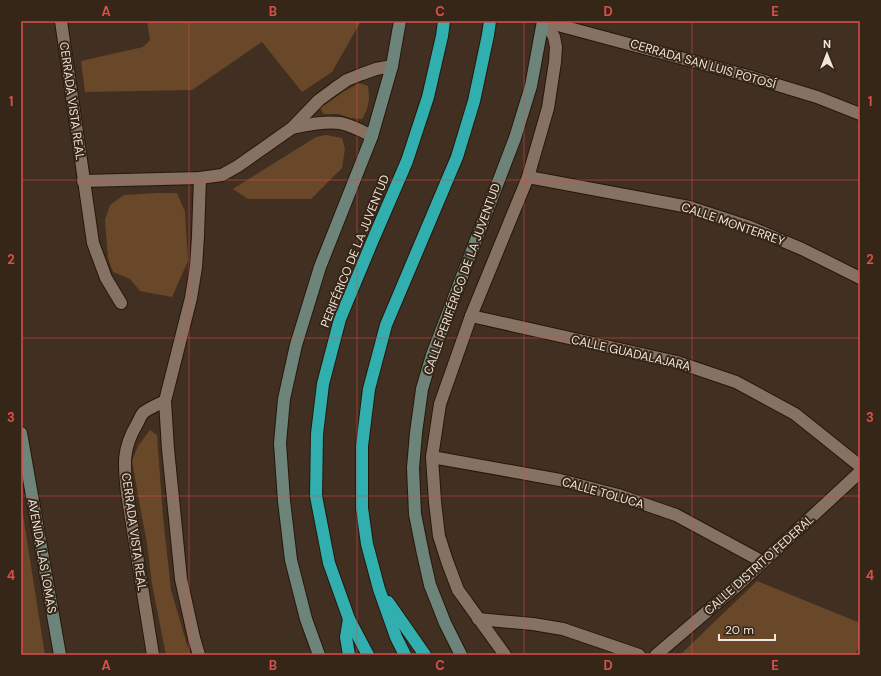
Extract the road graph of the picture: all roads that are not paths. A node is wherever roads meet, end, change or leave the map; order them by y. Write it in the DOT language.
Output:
graph roads {
  1 [pos="61,21"];
  2 [pos="400,21"];
  3 [pos="444,21"];
  4 [pos="490,21"];
  5 [pos="543,21"];
  6 [pos="392,66"];
  7 [pos="860,114"];
  8 [pos="292,128"];
  9 [pos="372,136"];
  10 [pos="528,177"];
  11 [pos="200,178"];
  12 [pos="83,181"];
  13 [pos="860,278"];
  14 [pos="121,302"];
  15 [pos="472,316"];
  16 [pos="165,401"];
  17 [pos="21,433"];
  18 [pos="432,457"];
  19 [pos="860,466"];
  20 [pos="860,472"];
  21 [pos="763,562"];
  22 [pos="379,589"];
  23 [pos="478,619"];
  24 [pos="349,620"];
  25 [pos="60,655"];
  26 [pos="153,655"];
  27 [pos="199,655"];
  28 [pos="319,655"];
  29 [pos="349,655"];
  30 [pos="368,655"];
  31 [pos="405,655"];
  32 [pos="425,655"];
  33 [pos="461,655"];
  34 [pos="505,655"];
  35 [pos="639,655"];
  36 [pos="656,655"];
  1 -- 12 [label="street, CERRADA VISTA REAL"];
  2 -- 6 [label="main road"];
  3 -- 24 [label="highway, PERIFÉRICO DE LA JUVENTUD"];
  4 -- 22 [label="highway"];
  5 -- 7 [label="street, CERRADA SAN LUIS POTOSÍ"];
  5 -- 10 [label="street"];
  5 -- 33 [label="main road, CALLE PERIFÉRICO DE LA JUVENTUD"];
  6 -- 8 [label="street"];
  6 -- 9 [label="main road"];
  8 -- 9 [label="street"];
  8 -- 11 [label="street"];
  9 -- 28 [label="main road"];
  10 -- 13 [label="street, CALLE MONTERREY"];
  10 -- 15 [label="street"];
  11 -- 12 [label="street"];
  11 -- 16 [label="street"];
  12 -- 14 [label="street, CERRADA VISTA REAL"];
  15 -- 18 [label="street"];
  15 -- 19 [label="street, CALLE GUADALAJARA"];
  16 -- 26 [label="street, CERRADA VISTA REAL"];
  16 -- 27 [label="street"];
  17 -- 25 [label="main road, AVENIDA LAS LOMAS"];
  18 -- 21 [label="street, CALLE TOLUCA"];
  18 -- 23 [label="street"];
  20 -- 21 [label="street, CALLE DISTRITO FEDERAL"];
  21 -- 36 [label="street, CALLE DISTRITO FEDERAL"];
  22 -- 31 [label="highway"];
  22 -- 32 [label="highway"];
  23 -- 34 [label="street"];
  23 -- 35 [label="street"];
  24 -- 29 [label="highway"];
  24 -- 30 [label="highway, PERIFÉRICO DE LA JUVENTUD"];
}
